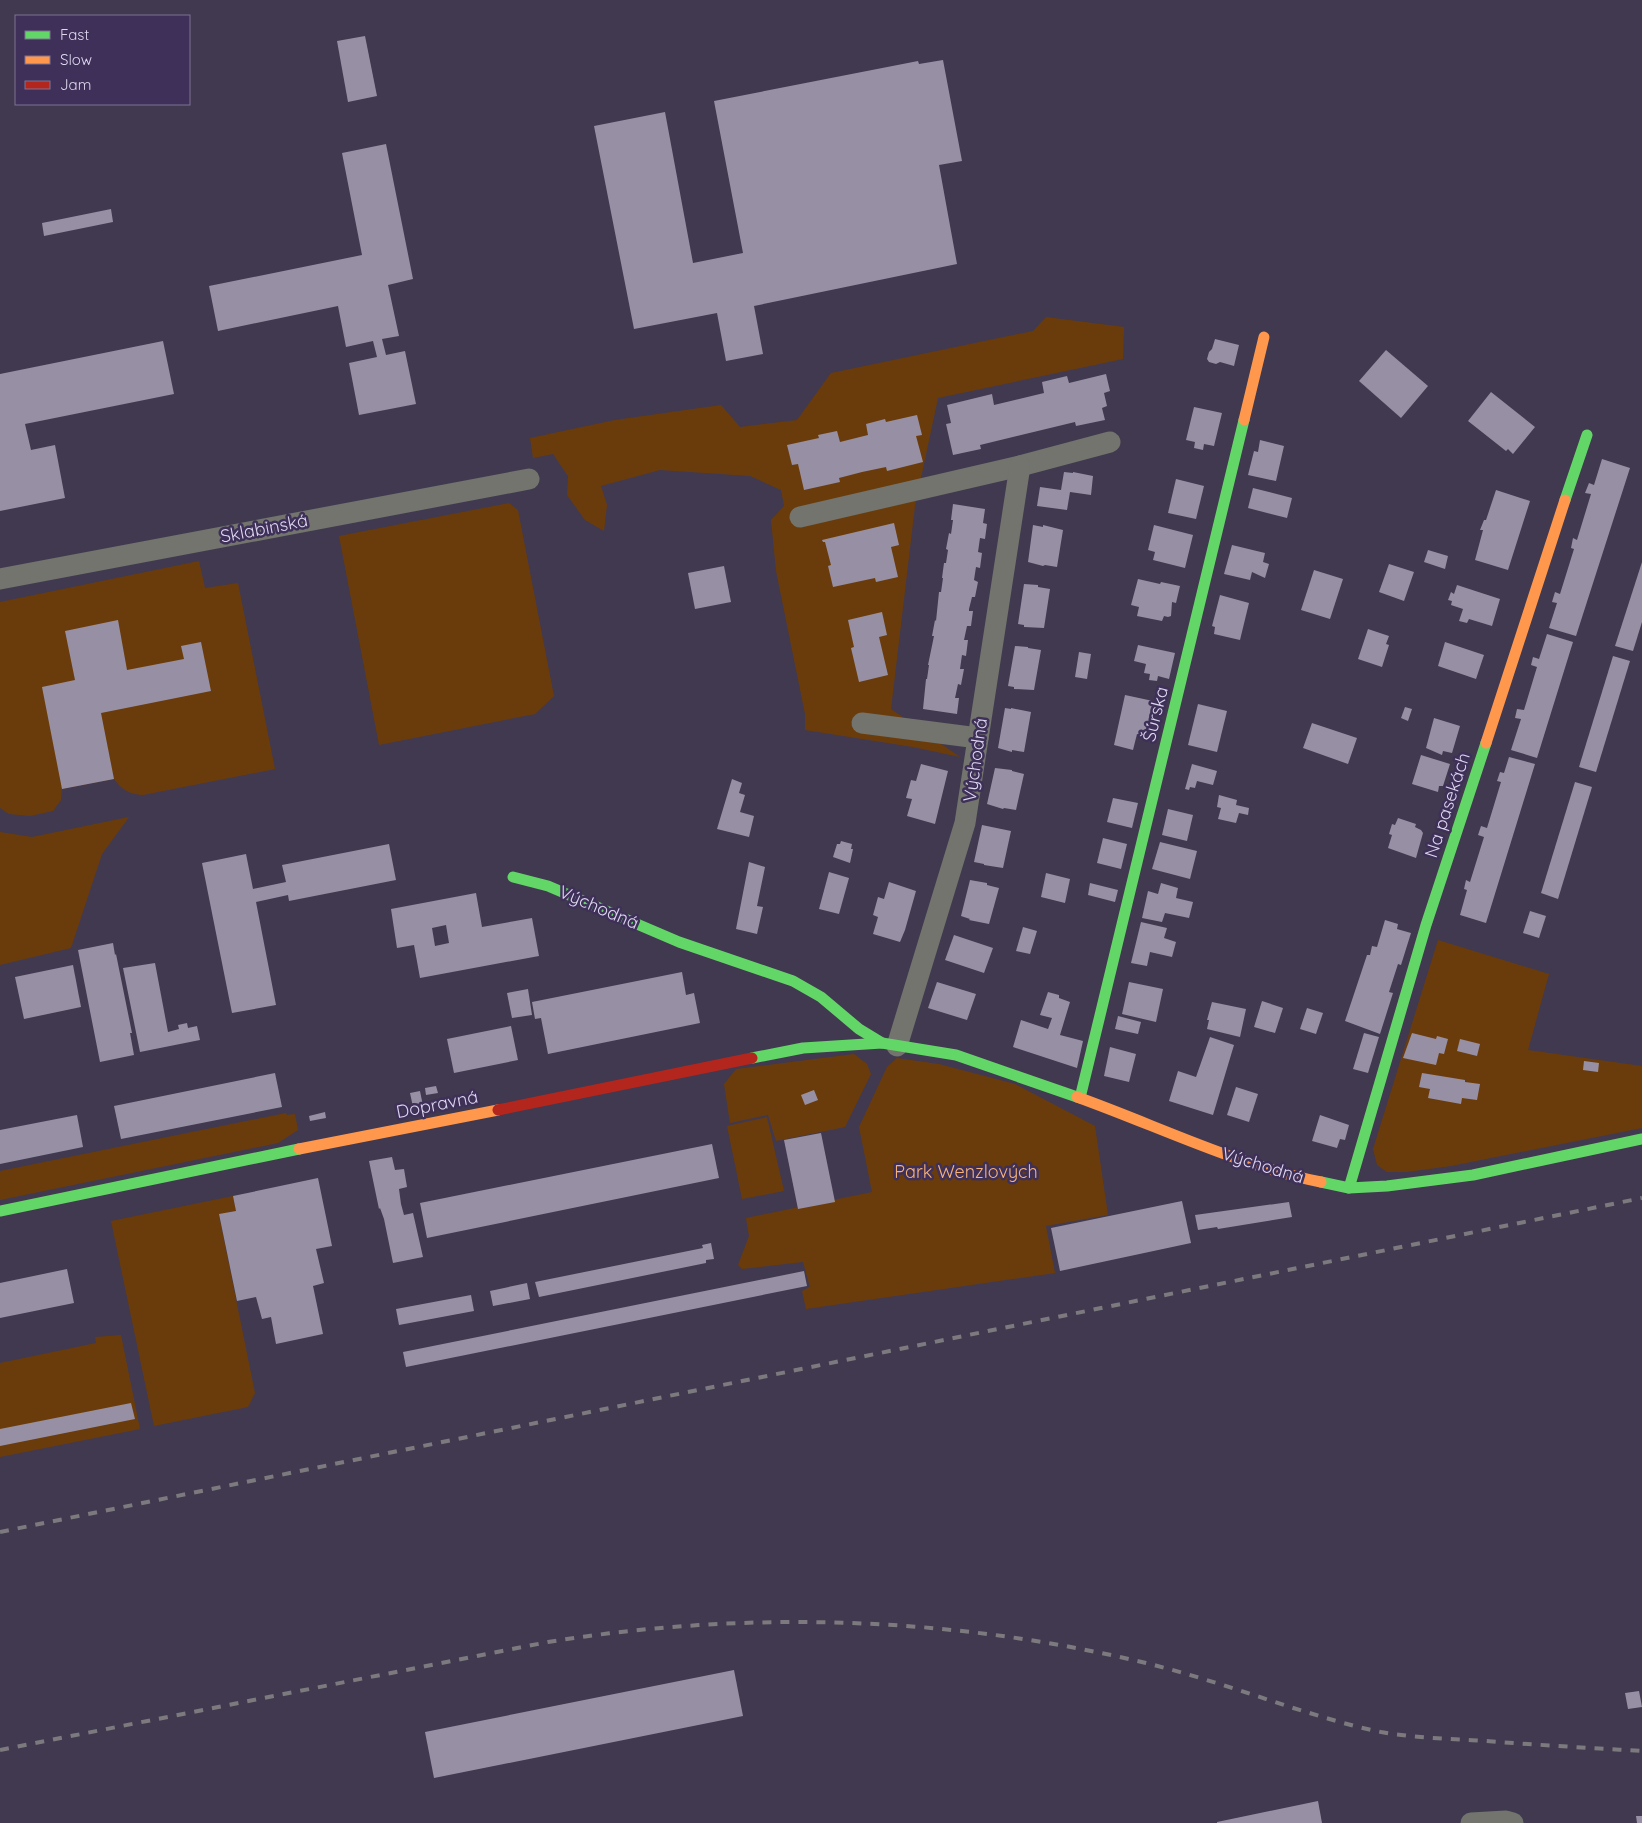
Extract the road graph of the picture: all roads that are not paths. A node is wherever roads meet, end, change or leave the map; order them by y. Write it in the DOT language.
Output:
graph roads {
  1 [pos="1264,337"];
  2 [pos="1587,435"];
  3 [pos="1110,442"];
  4 [pos="1020,466"];
  5 [pos="529,479"];
  6 [pos="800,517"];
  7 [pos="0,579"];
  8 [pos="862,723"];
  9 [pos="978,738"];
  10 [pos="513,877"];
  11 [pos="890,1044"];
  12 [pos="1080,1098"];
  13 [pos="1642,1139"];
  14 [pos="1349,1188"];
  15 [pos="0,1211"];
  16 [pos="1471,1823"];
  17 [pos="1513,1823"];
  1 -- 12 [label="street, Šúrska"];
  2 -- 14 [label="street, Na pasekách"];
  3 -- 4 [label="street"];
  4 -- 6 [label="street"];
  4 -- 9 [label="street, Východná"];
  5 -- 7 [label="street, Sklabinská"];
  8 -- 9 [label="street"];
  9 -- 11 [label="street, Východná"];
  10 -- 11 [label="street, Východná"];
  11 -- 12 [label="street, Východná"];
  11 -- 15 [label="street, Dopravná"];
  12 -- 14 [label="street, Východná"];
  13 -- 14 [label="street, Východná"];
  16 -- 17 [label="street"];
}
